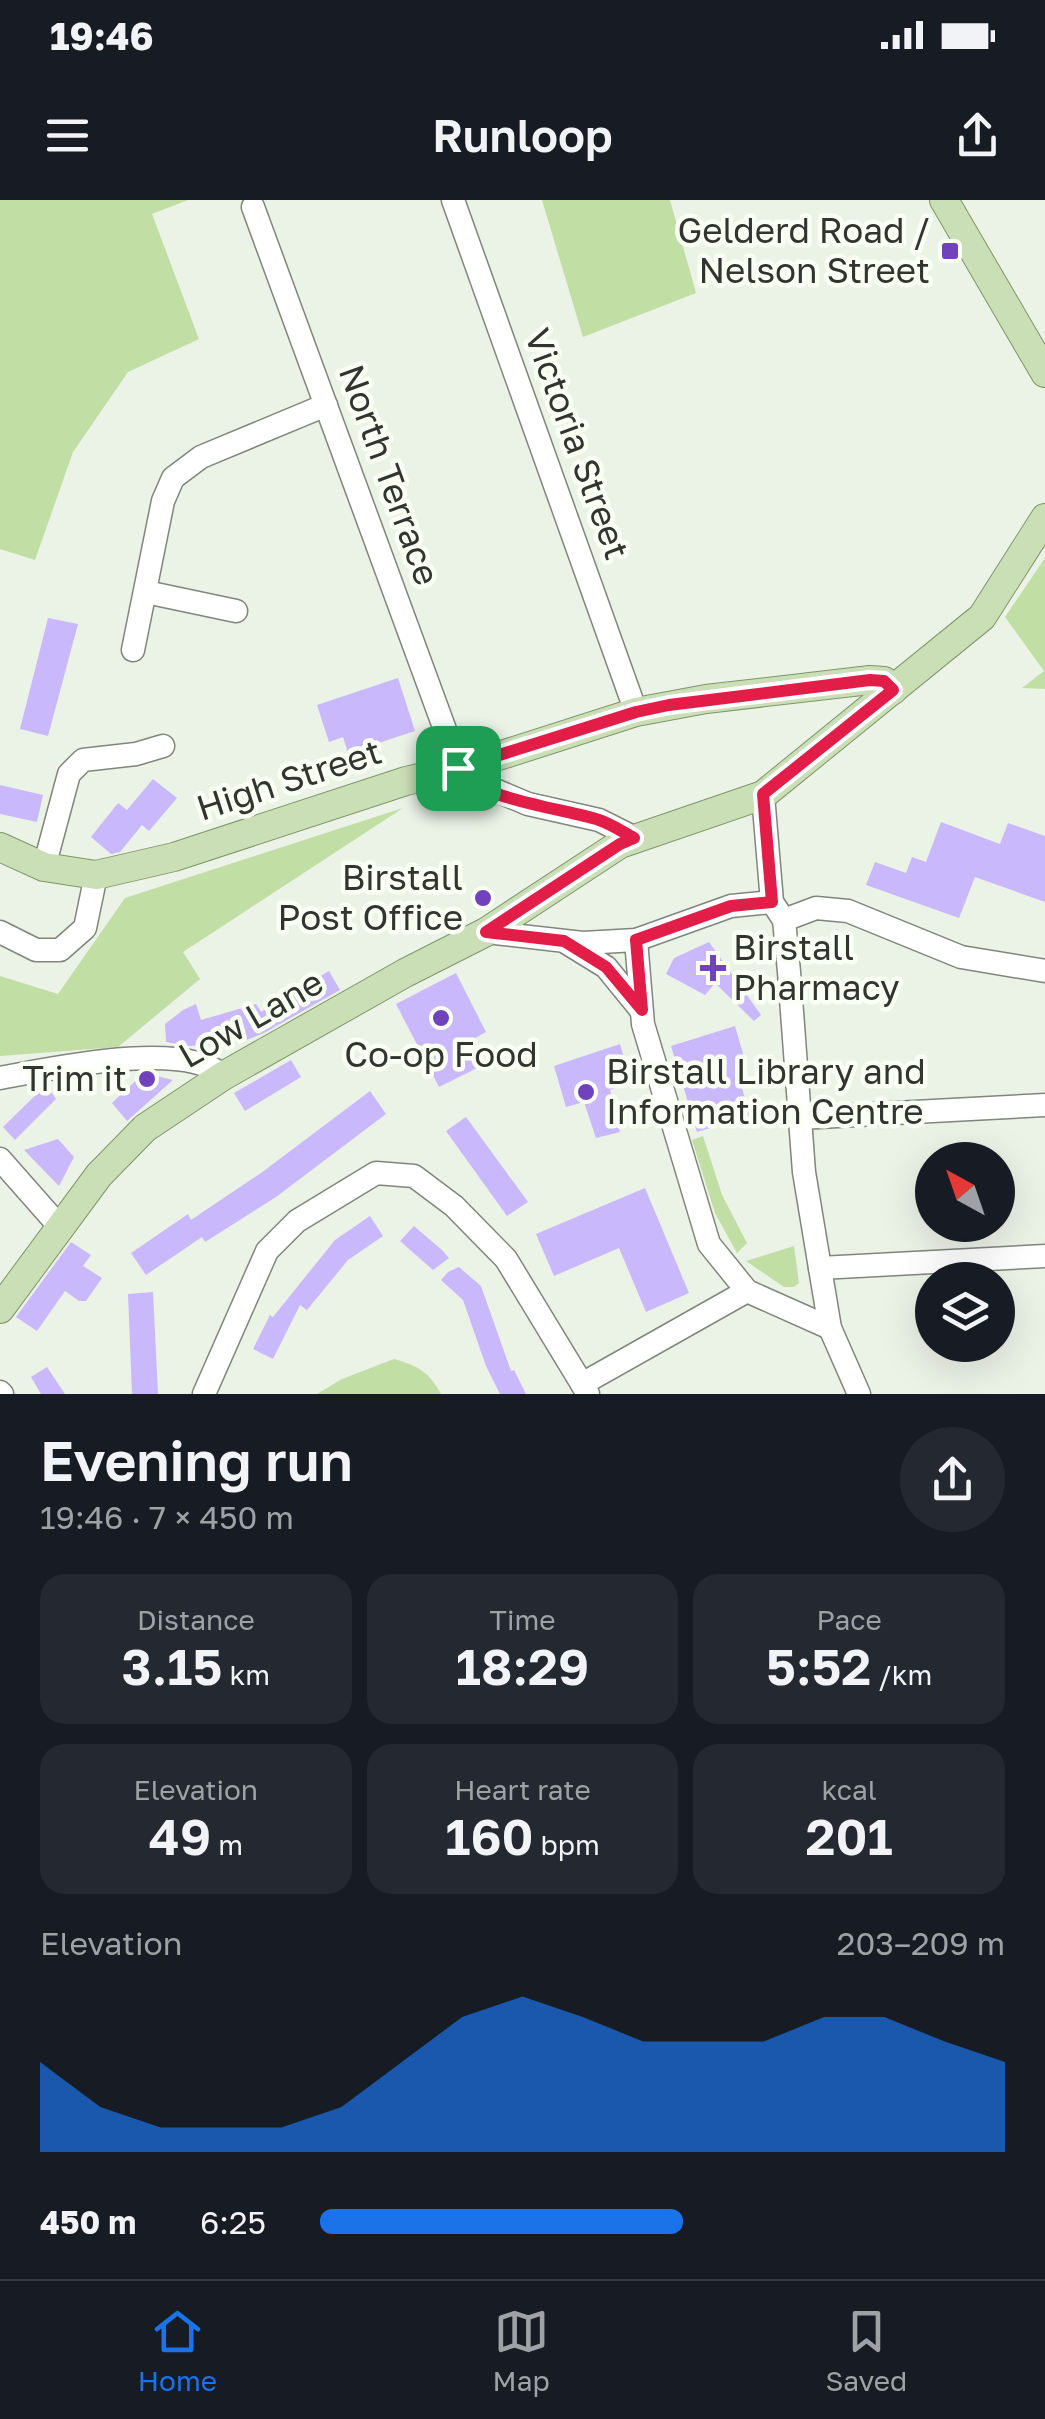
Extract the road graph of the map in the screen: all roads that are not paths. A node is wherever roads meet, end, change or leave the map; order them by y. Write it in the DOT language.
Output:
graph roads {
  1 [pos="453,200"];
  2 [pos="944,200"];
  3 [pos="253,206"];
  4 [pos="1045,373"];
  5 [pos="326,405"];
  6 [pos="1045,518"];
  7 [pos="146,592"];
  8 [pos="236,611"];
  9 [pos="133,650"];
  10 [pos="893,690"];
  11 [pos="636,712"];
  12 [pos="163,746"];
  13 [pos="458,768"];
  14 [pos="763,794"];
  15 [pos="634,838"];
  16 [pos="0,846"];
  17 [pos="44,867"];
  18 [pos="96,875"];
  19 [pos="778,911"];
  20 [pos="0,932"];
  21 [pos="486,932"];
  22 [pos="636,940"];
  23 [pos="564,941"];
  24 [pos="1045,971"];
  25 [pos="642,1010"];
  26 [pos="223,1076"];
  27 [pos="0,1078"];
  28 [pos="1045,1104"];
  29 [pos="800,1118"];
  30 [pos="0,1158"];
  31 [pos="59,1226"];
  32 [pos="1045,1256"];
  33 [pos="820,1268"];
  34 [pos="747,1291"];
  35 [pos="0,1309"];
  36 [pos="830,1328"];
  37 [pos="585,1389"];
  38 [pos="204,1394"];
  39 [pos="859,1394"];
  1 -- 11 [label="street, Victoria Street"];
  2 -- 4 [label="main road"];
  3 -- 5 [label="street, North Terrace"];
  5 -- 7 [label="street"];
  5 -- 13 [label="street, North Terrace"];
  6 -- 10 [label="main road, Low Lane"];
  7 -- 8 [label="street"];
  7 -- 9 [label="street"];
  10 -- 11 [label="main road, High Street"];
  10 -- 14 [label="main road, Low Lane"];
  11 -- 13 [label="main road, High Street"];
  12 -- 17 [label="street"];
  13 -- 15 [label="street"];
  13 -- 18 [label="main road, High Street"];
  14 -- 15 [label="main road, Low Lane"];
  14 -- 19 [label="street"];
  15 -- 21 [label="main road, Low Lane"];
  16 -- 17 [label="main road, High Street"];
  17 -- 18 [label="main road, High Street"];
  18 -- 20 [label="street"];
  19 -- 22 [label="street"];
  19 -- 24 [label="street"];
  19 -- 29 [label="street"];
  21 -- 23 [label="street"];
  21 -- 26 [label="main road, Low Lane"];
  22 -- 23 [label="street"];
  22 -- 25 [label="street"];
  23 -- 25 [label="street"];
  25 -- 34 [label="street"];
  26 -- 27 [label="street"];
  26 -- 31 [label="main road, Low Lane"];
  28 -- 29 [label="street"];
  29 -- 33 [label="street"];
  30 -- 31 [label="street"];
  31 -- 35 [label="main road, Low Lane"];
  32 -- 33 [label="street"];
  33 -- 36 [label="street"];
  34 -- 36 [label="street"];
  34 -- 37 [label="street"];
  36 -- 39 [label="street"];
  37 -- 38 [label="street"];
}
